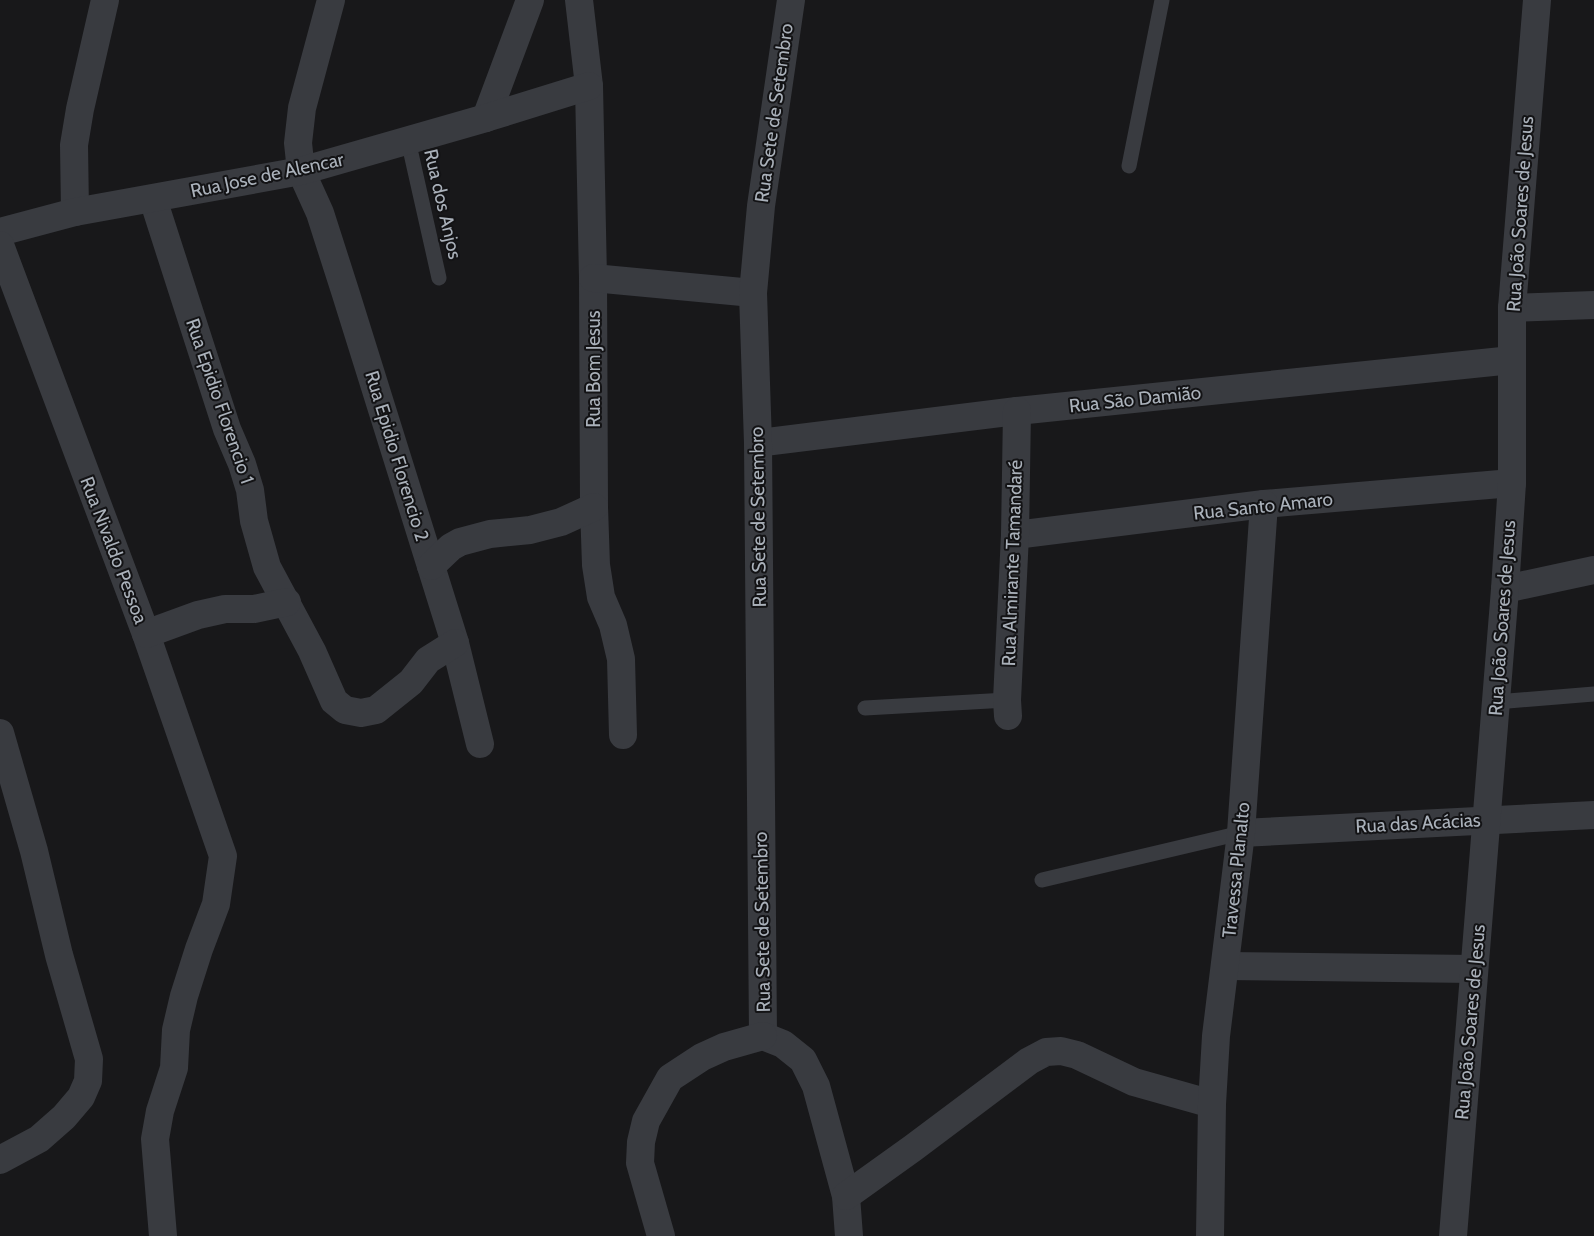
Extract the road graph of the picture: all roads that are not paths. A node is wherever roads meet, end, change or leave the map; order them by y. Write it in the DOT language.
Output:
graph roads {
  1 [pos="104,0"];
  2 [pos="331,0"];
  3 [pos="530,0"];
  4 [pos="579,0"];
  5 [pos="791,0"];
  6 [pos="1162,0"];
  7 [pos="1537,0"];
  8 [pos="589,86"];
  9 [pos="486,118"];
  10 [pos="408,140"];
  11 [pos="1129,166"];
  12 [pos="301,171"];
  13 [pos="153,199"];
  14 [pos="75,212"];
  15 [pos="0,232"];
  16 [pos="0,246"];
  17 [pos="439,278"];
  18 [pos="593,278"];
  19 [pos="754,293"];
  20 [pos="1594,305"];
  21 [pos="1512,308"];
  22 [pos="1512,360"];
  23 [pos="1018,411"];
  24 [pos="758,443"];
  25 [pos="1512,484"];
  26 [pos="1264,504"];
  27 [pos="594,507"];
  28 [pos="1015,535"];
  29 [pos="431,566"];
  30 [pos="1594,570"];
  31 [pos="1505,589"];
  32 [pos="287,602"];
  33 [pos="146,634"];
  34 [pos="455,643"];
  35 [pos="1594,694"];
  36 [pos="1496,702"];
  37 [pos="865,708"];
  38 [pos="1008,708"];
  39 [pos="0,733"];
  40 [pos="623,735"];
  41 [pos="480,744"];
  42 [pos="1594,815"];
  43 [pos="1488,820"];
  44 [pos="1241,833"];
  45 [pos="1042,880"];
  46 [pos="1225,966"];
  47 [pos="1474,968"];
  48 [pos="763,1036"];
  49 [pos="1212,1104"];
  50 [pos="0,1160"];
  51 [pos="846,1196"];
  52 [pos="163,1236"];
  53 [pos="661,1236"];
  54 [pos="850,1236"];
  55 [pos="1210,1236"];
  56 [pos="1453,1236"];
  1 -- 14 [label="street"];
  2 -- 12 [label="street, Rua Epidio Florencio 2"];
  3 -- 9 [label="street"];
  4 -- 8 [label="street, Rua Bom Jesus"];
  5 -- 19 [label="street, Rua Sete de Setembro"];
  6 -- 11 [label="lane"];
  7 -- 21 [label="street, Rua João Soares de Jesus"];
  8 -- 9 [label="street, Rua Jose de Alencar"];
  8 -- 18 [label="street, Rua Bom Jesus"];
  9 -- 10 [label="street, Rua Jose de Alencar"];
  10 -- 12 [label="street, Rua Jose de Alencar"];
  10 -- 17 [label="lane, Rua dos Anjos"];
  12 -- 13 [label="street, Rua Jose de Alencar"];
  12 -- 29 [label="street, Rua Epidio Florencio 2"];
  13 -- 14 [label="street, Rua Jose de Alencar"];
  13 -- 32 [label="street, Rua Epidio Florencio 1"];
  14 -- 15 [label="street, Rua Jose de Alencar"];
  16 -- 33 [label="street, Rua Nivaldo Pessoa"];
  18 -- 19 [label="street"];
  18 -- 27 [label="street, Rua Bom Jesus"];
  19 -- 24 [label="street, Rua Sete de Setembro"];
  20 -- 21 [label="street"];
  21 -- 22 [label="street, Rua João Soares de Jesus"];
  22 -- 23 [label="street, Rua São Damião"];
  22 -- 25 [label="street, Rua João Soares de Jesus"];
  23 -- 24 [label="street, Rua São Damião"];
  23 -- 28 [label="street, Rua Almirante Tamandaré"];
  24 -- 48 [label="street, Rua Sete de Setembro"];
  25 -- 26 [label="street, Rua Santo Amaro"];
  25 -- 31 [label="street, Rua João Soares de Jesus"];
  26 -- 28 [label="street, Rua Santo Amaro"];
  26 -- 44 [label="street, Travessa Planalto"];
  27 -- 29 [label="street"];
  27 -- 40 [label="street, Rua Bom Jesus"];
  28 -- 38 [label="street, Rua Almirante Tamandaré"];
  29 -- 34 [label="street, Rua Epidio Florencio 2"];
  30 -- 31 [label="street"];
  31 -- 36 [label="street, Rua João Soares de Jesus"];
  32 -- 33 [label="street"];
  32 -- 34 [label="street, Rua Epidio Florencio 1"];
  33 -- 52 [label="street, Rua Nivaldo Pessoa"];
  34 -- 41 [label="street, Rua Epidio Florencio 2"];
  35 -- 36 [label="lane"];
  36 -- 43 [label="street, Rua João Soares de Jesus"];
  37 -- 38 [label="lane"];
  39 -- 50 [label="street"];
  42 -- 43 [label="street, Rua das Acácias"];
  43 -- 44 [label="street, Rua das Acácias"];
  43 -- 47 [label="street, Rua João Soares de Jesus"];
  44 -- 45 [label="lane"];
  44 -- 46 [label="street, Travessa Planalto"];
  46 -- 47 [label="street"];
  46 -- 49 [label="street, Travessa Planalto"];
  47 -- 56 [label="street, Rua João Soares de Jesus"];
  48 -- 51 [label="street"];
  48 -- 53 [label="street"];
  49 -- 51 [label="street"];
  49 -- 55 [label="street, Travessa Planalto"];
  51 -- 54 [label="street"];
}
